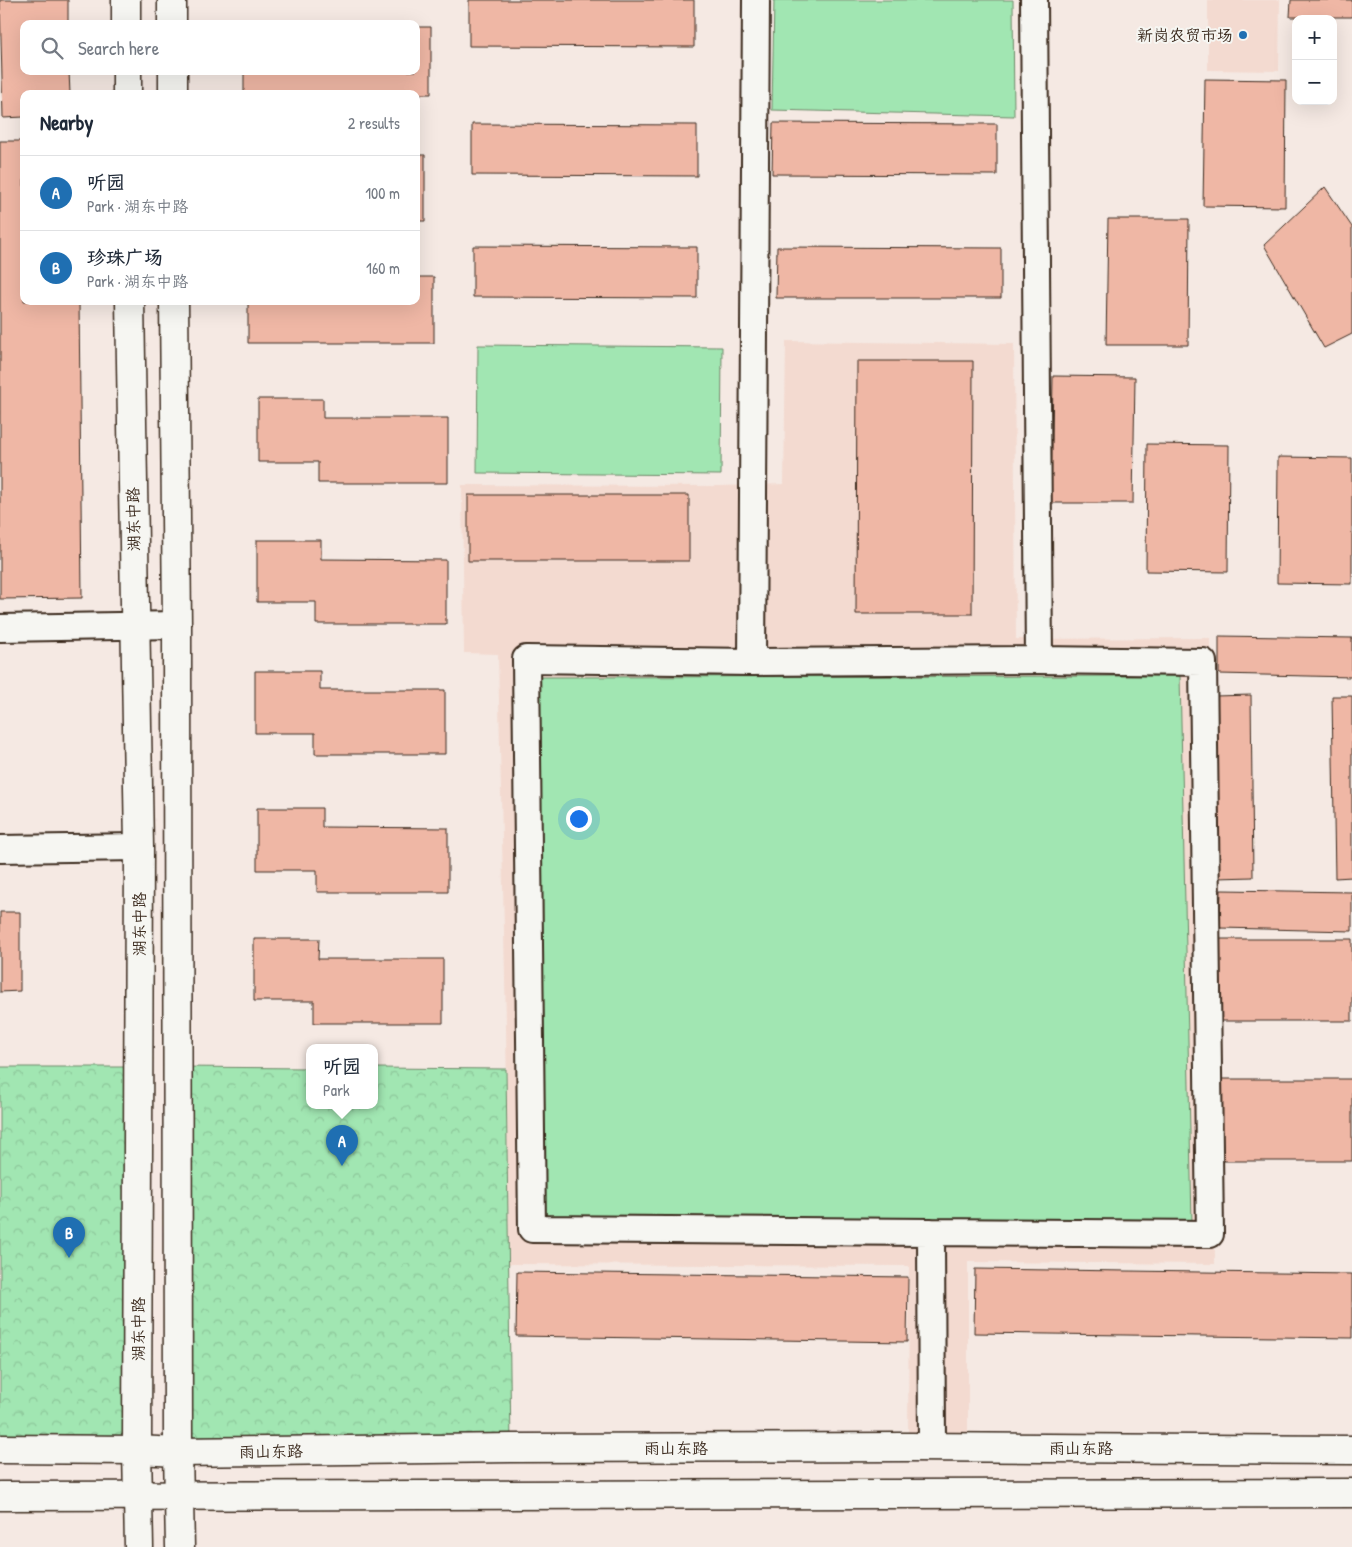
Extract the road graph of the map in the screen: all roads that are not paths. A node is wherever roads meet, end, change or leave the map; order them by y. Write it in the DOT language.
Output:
graph roads {
  1 [pos="126,0"];
  2 [pos="172,0"];
  3 [pos="756,0"];
  4 [pos="1034,0"];
  5 [pos="126,20"];
  6 [pos="172,20"];
  7 [pos="127,75"];
  8 [pos="172,75"];
  9 [pos="127,90"];
  10 [pos="173,90"];
  11 [pos="130,305"];
  12 [pos="174,305"];
  13 [pos="135,625"];
  14 [pos="177,625"];
  15 [pos="0,628"];
  16 [pos="1038,660"];
  17 [pos="752,662"];
  18 [pos="139,848"];
  19 [pos="0,849"];
  20 [pos="931,1232"];
  21 [pos="932,1447"];
  22 [pos="0,1449"];
  23 [pos="137,1450"];
  24 [pos="1352,1450"];
  25 [pos="178,1452"];
  26 [pos="1352,1492"];
  27 [pos="0,1496"];
  28 [pos="139,1496"];
  29 [pos="178,1496"];
  30 [pos="139,1547"];
  31 [pos="180,1547"];
  1 -- 5 [label="main road"];
  2 -- 6 [label="main road"];
  3 -- 17 [label="street"];
  4 -- 16 [label="street"];
  7 -- 9 [label="main road"];
  8 -- 10 [label="main road"];
  11 -- 13 [label="main road, 湖东中路"];
  12 -- 14 [label="main road"];
  13 -- 14 [label="street"];
  13 -- 15 [label="street"];
  13 -- 18 [label="main road, 湖东中路"];
  14 -- 25 [label="main road"];
  16 -- 17 [label="street"];
  16 -- 20 [label="street"];
  17 -- 20 [label="street"];
  18 -- 19 [label="street"];
  18 -- 23 [label="main road, 湖东中路"];
  20 -- 21 [label="street"];
  21 -- 24 [label="main road, 雨山东路"];
  21 -- 25 [label="main road, 雨山东路"];
  22 -- 23 [label="main road, 雨山东路"];
  23 -- 25 [label="main road, 雨山东路"];
  23 -- 28 [label="main road, 湖东中路"];
  25 -- 29 [label="main road"];
  26 -- 29 [label="main road"];
  27 -- 28 [label="main road"];
  28 -- 29 [label="main road"];
  28 -- 30 [label="main road, 湖东中路"];
  29 -- 31 [label="main road"];
}
